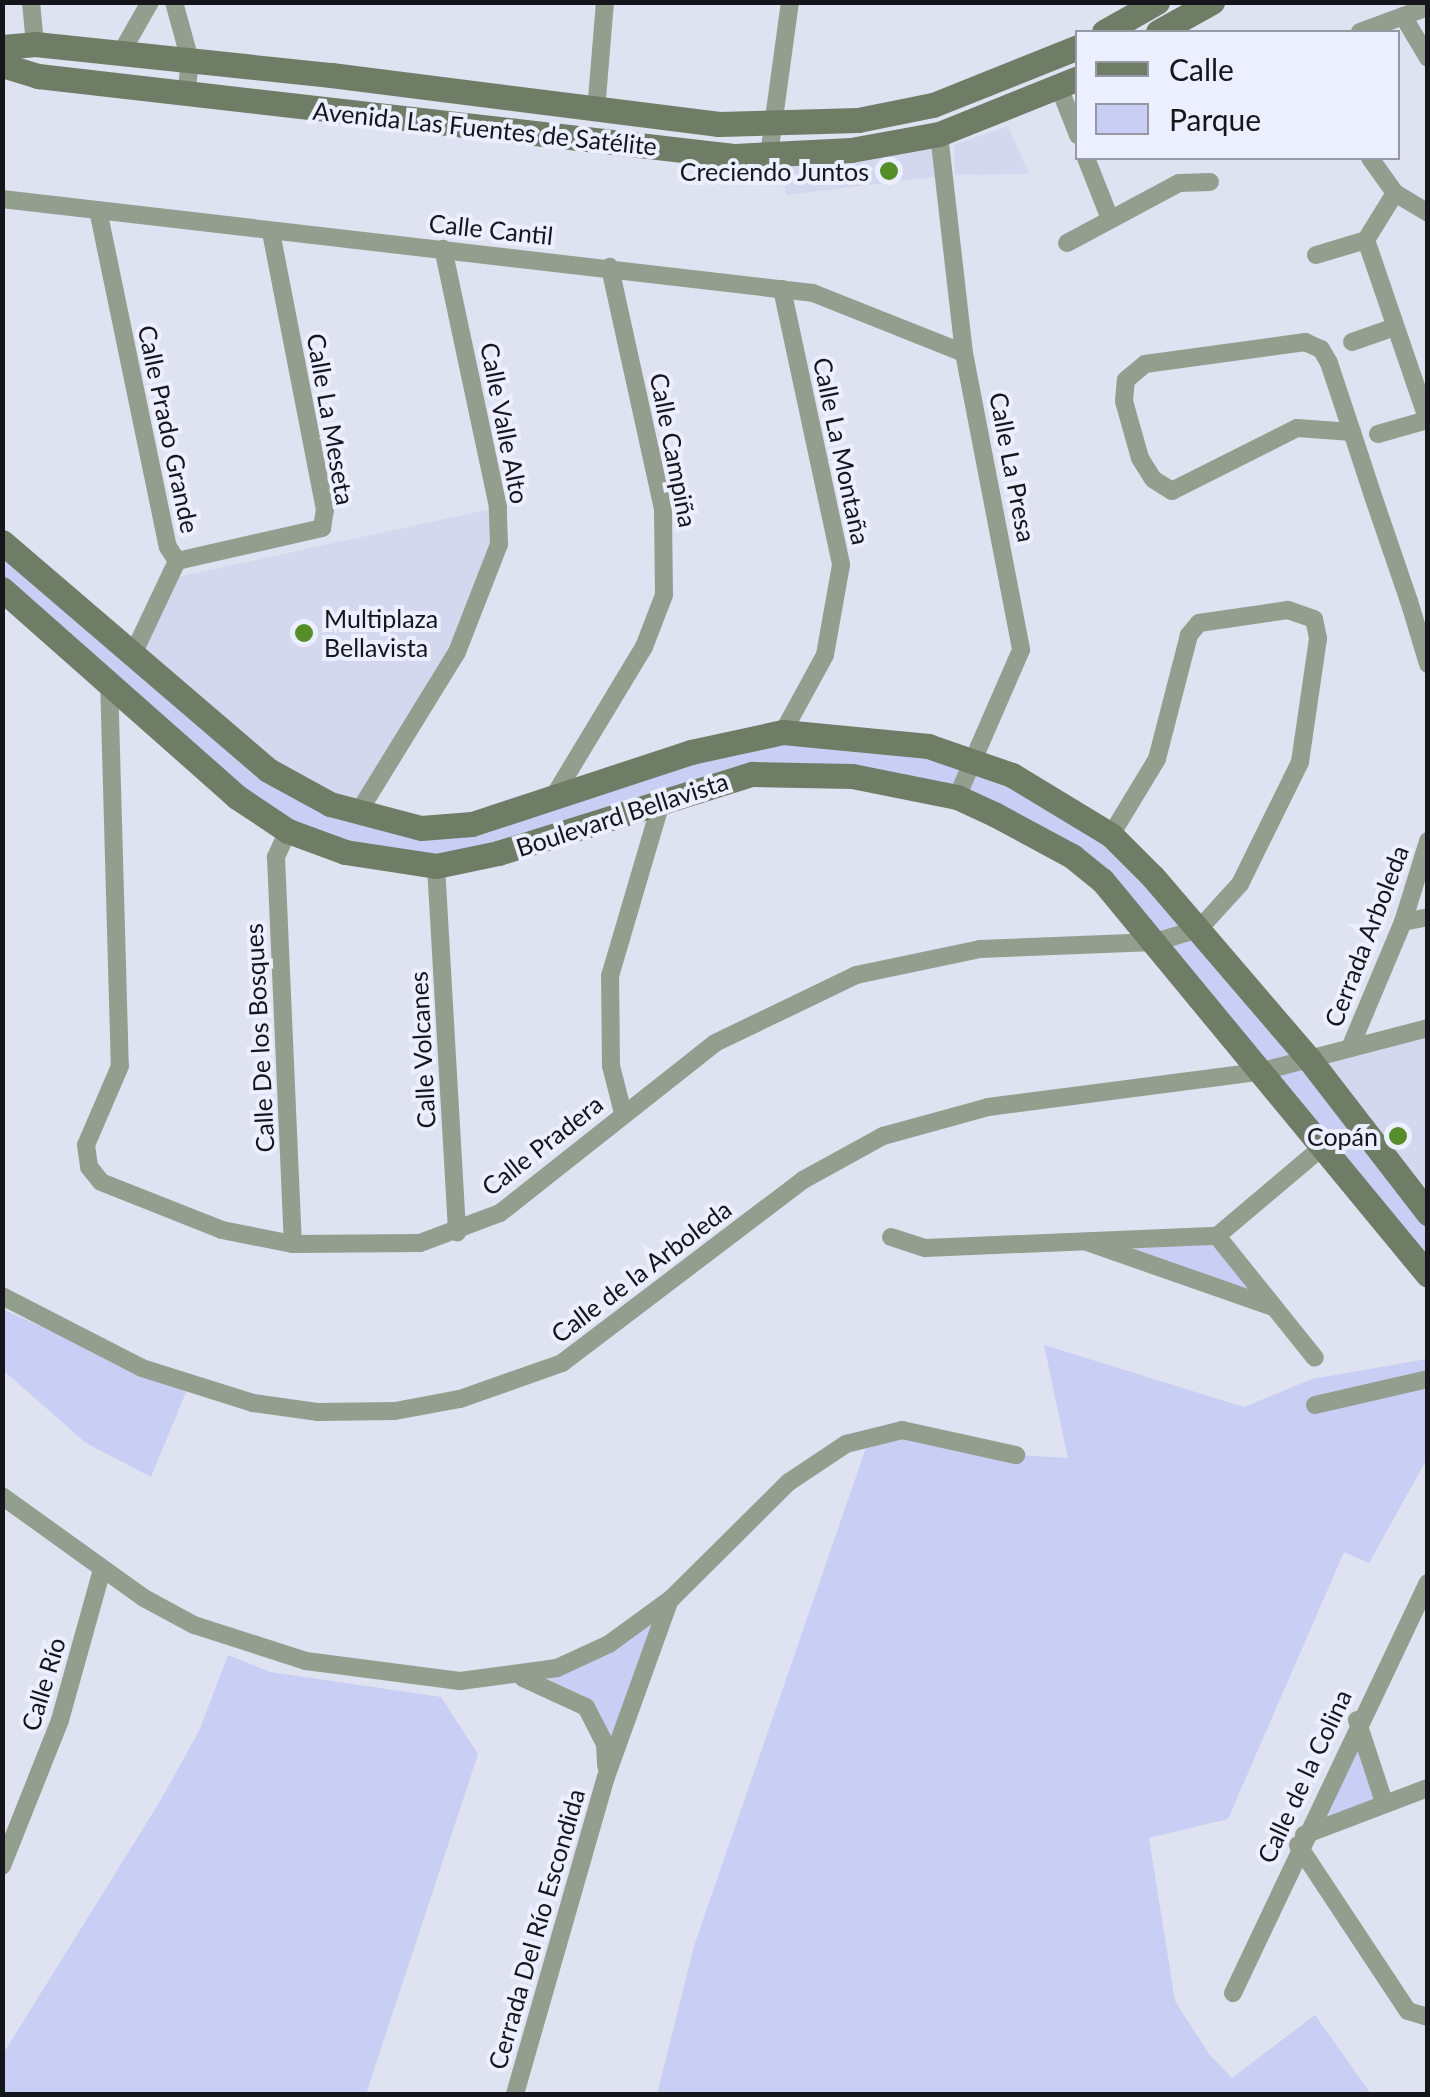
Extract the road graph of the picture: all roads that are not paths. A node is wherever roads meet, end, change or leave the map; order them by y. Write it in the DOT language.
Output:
graph roads {
  1 [pos="31,2"];
  2 [pos="150,2"];
  3 [pos="174,2"];
  4 [pos="605,2"];
  5 [pos="790,2"];
  6 [pos="1157,2"];
  7 [pos="1212,2"];
  8 [pos="1428,7"];
  9 [pos="1403,16"];
  10 [pos="1108,30"];
  11 [pos="1162,30"];
  12 [pos="1365,30"];
  13 [pos="2,43"];
  14 [pos="35,44"];
  15 [pos="1075,49"];
  16 [pos="121,53"];
  17 [pos="1428,58"];
  18 [pos="190,60"];
  19 [pos="2,69"];
  20 [pos="1020,72"];
  21 [pos="332,75"];
  22 [pos="1068,83"];
  23 [pos="187,91"];
  24 [pos="1032,99"];
  25 [pos="327,110"];
  26 [pos="596,111"];
  27 [pos="1075,119"];
  28 [pos="775,123"];
  29 [pos="939,134"];
  30 [pos="769,155"];
  31 [pos="1087,160"];
  32 [pos="1371,160"];
  33 [pos="1210,182"];
  34 [pos="1395,193"];
  35 [pos="2,199"];
  36 [pos="98,210"];
  37 [pos="1428,212"];
  38 [pos="1110,219"];
  39 [pos="271,231"];
  40 [pos="1366,240"];
  41 [pos="1067,242"];
  42 [pos="443,249"];
  43 [pos="1316,255"];
  44 [pos="610,267"];
  45 [pos="782,289"];
  46 [pos="1395,327"];
  47 [pos="1352,342"];
  48 [pos="964,353"];
  49 [pos="1428,354"];
  50 [pos="1406,359"];
  51 [pos="1427,421"];
  52 [pos="1352,432"];
  53 [pos="1378,434"];
  54 [pos="2,542"];
  55 [pos="177,561"];
  56 [pos="34,566"];
  57 [pos="7,592"];
  58 [pos="67,593"];
  59 [pos="1418,599"];
  60 [pos="47,624"];
  61 [pos="136,650"];
  62 [pos="1428,664"];
  63 [pos="109,679"];
  64 [pos="783,732"];
  65 [pos="974,759"];
  66 [pos="307,793"];
  67 [pos="554,796"];
  68 [pos="957,797"];
  69 [pos="662,798"];
  70 [pos="358,813"];
  71 [pos="288,832"];
  72 [pos="1111,835"];
  73 [pos="1428,841"];
  74 [pos="436,866"];
  75 [pos="1417,919"];
  76 [pos="1199,929"];
  77 [pos="1155,942"];
  78 [pos="1428,1028"];
  79 [pos="1350,1048"];
  80 [pos="1310,1059"];
  81 [pos="1259,1072"];
  82 [pos="623,1114"];
  83 [pos="1320,1149"];
  84 [pos="1428,1213"];
  85 [pos="457,1232"];
  86 [pos="1217,1236"];
  87 [pos="891,1238"];
  88 [pos="1076,1239"];
  89 [pos="293,1244"];
  90 [pos="1428,1274"];
  91 [pos="2,1296"];
  92 [pos="1270,1306"];
  93 [pos="1315,1358"];
  94 [pos="1428,1379"];
  95 [pos="1314,1405"];
  96 [pos="1016,1455"];
  97 [pos="2,1496"];
  98 [pos="102,1570"];
  99 [pos="1428,1584"];
  100 [pos="672,1598"];
  101 [pos="520,1677"];
  102 [pos="1357,1720"];
  103 [pos="606,1777"];
  104 [pos="1428,1788"];
  105 [pos="1384,1802"];
  106 [pos="1301,1840"];
  107 [pos="2,1866"];
  108 [pos="1233,1993"];
  109 [pos="1426,2018"];
  110 [pos="515,2094"];
  1 -- 14 [label="street"];
  2 -- 16 [label="street"];
  3 -- 18 [label="street"];
  4 -- 26 [label="street"];
  5 -- 28 [label="street"];
  6 -- 10 [label="main road"];
  7 -- 11 [label="main road"];
  8 -- 9 [label="street"];
  9 -- 12 [label="street"];
  9 -- 17 [label="street"];
  13 -- 14 [label="main road, Avenida Las Fuentes de Satélite"];
  14 -- 16 [label="main road, Avenida Las Fuentes de Satélite"];
  15 -- 20 [label="main road, Avenida Las Fuentes de Satélite"];
  16 -- 18 [label="main road, Avenida Las Fuentes de Satélite"];
  18 -- 21 [label="main road, Avenida Las Fuentes de Satélite"];
  18 -- 23 [label="street"];
  19 -- 23 [label="main road, Avenida Las Fuentes de Satélite"];
  20 -- 24 [label="main road"];
  20 -- 28 [label="main road, Avenida Las Fuentes de Satélite"];
  21 -- 25 [label="main road"];
  21 -- 26 [label="main road, Avenida Las Fuentes de Satélite"];
  22 -- 24 [label="main road, Avenida Las Fuentes de Satélite"];
  22 -- 27 [label="street"];
  23 -- 25 [label="main road, Avenida Las Fuentes de Satélite"];
  24 -- 29 [label="main road, Avenida Las Fuentes de Satélite"];
  25 -- 30 [label="main road, Avenida Las Fuentes de Satélite"];
  26 -- 28 [label="main road, Avenida Las Fuentes de Satélite"];
  28 -- 30 [label="street"];
  29 -- 30 [label="main road, Avenida Las Fuentes de Satélite"];
  29 -- 48 [label="street, Calle La Presa"];
  31 -- 38 [label="street"];
  32 -- 34 [label="street"];
  33 -- 38 [label="street"];
  34 -- 37 [label="street"];
  34 -- 40 [label="street"];
  35 -- 36 [label="street, Calle Cantil"];
  36 -- 39 [label="street, Calle Cantil"];
  36 -- 55 [label="street, Calle Prado Grande"];
  38 -- 41 [label="street"];
  39 -- 42 [label="street, Calle Cantil"];
  39 -- 55 [label="street, Calle La Meseta"];
  40 -- 43 [label="street"];
  40 -- 46 [label="street"];
  42 -- 44 [label="street, Calle Cantil"];
  42 -- 70 [label="street, Calle Valle Alto"];
  44 -- 45 [label="street, Calle Cantil"];
  44 -- 67 [label="street, Calle Campiña"];
  45 -- 48 [label="street, Calle Cantil"];
  45 -- 64 [label="street, Calle La Montaña"];
  46 -- 47 [label="street"];
  46 -- 50 [label="street"];
  48 -- 65 [label="street, Calle La Presa"];
  49 -- 50 [label="street"];
  50 -- 51 [label="street"];
  51 -- 53 [label="street"];
  52 -- 52 [label="street"];
  52 -- 59 [label="street"];
  54 -- 56 [label="main road, Boulevard Bellavista"];
  55 -- 61 [label="street, Calle Prado Grande"];
  56 -- 57 [label="main road"];
  56 -- 58 [label="main road, Boulevard Bellavista"];
  57 -- 60 [label="main road, Boulevard Bellavista"];
  58 -- 60 [label="main road"];
  58 -- 61 [label="main road, Boulevard Bellavista"];
  59 -- 62 [label="street"];
  60 -- 63 [label="main road, Boulevard Bellavista"];
  61 -- 66 [label="main road, Boulevard Bellavista"];
  63 -- 71 [label="main road, Boulevard Bellavista"];
  63 -- 89 [label="street, Calle Pradera"];
  64 -- 65 [label="main road, Boulevard Bellavista"];
  64 -- 67 [label="main road, Boulevard Bellavista"];
  65 -- 68 [label="street, Calle La Presa"];
  65 -- 72 [label="main road, Boulevard Bellavista"];
  66 -- 70 [label="main road, Boulevard Bellavista"];
  66 -- 71 [label="main road"];
  67 -- 70 [label="main road, Boulevard Bellavista"];
  68 -- 69 [label="main road, Boulevard Bellavista"];
  68 -- 77 [label="main road, Boulevard Bellavista"];
  69 -- 74 [label="main road, Boulevard Bellavista"];
  69 -- 82 [label="street"];
  71 -- 74 [label="main road, Boulevard Bellavista"];
  71 -- 89 [label="street, Calle De los Bosques"];
  72 -- 76 [label="main road, Boulevard Bellavista"];
  72 -- 76 [label="street"];
  73 -- 75 [label="street, Cerrada Arboleda"];
  74 -- 85 [label="street, Calle Volcanes"];
  75 -- 79 [label="street, Cerrada Arboleda"];
  76 -- 77 [label="street, Calle Pradera"];
  76 -- 80 [label="main road, Boulevard Bellavista"];
  77 -- 81 [label="main road, Boulevard Bellavista"];
  77 -- 82 [label="street, Calle Pradera"];
  78 -- 79 [label="street, Calle de la Arboleda"];
  79 -- 80 [label="street, Calle de la Arboleda"];
  80 -- 81 [label="street, Calle de la Arboleda"];
  80 -- 84 [label="main road, Boulevard Bellavista"];
  81 -- 83 [label="main road, Boulevard Bellavista"];
  81 -- 91 [label="street, Calle de la Arboleda"];
  82 -- 85 [label="street, Calle Pradera"];
  83 -- 86 [label="street"];
  83 -- 90 [label="main road, Boulevard Bellavista"];
  85 -- 89 [label="street, Calle Pradera"];
  86 -- 88 [label="street"];
  86 -- 92 [label="street"];
  87 -- 88 [label="street"];
  88 -- 92 [label="street"];
  92 -- 93 [label="street"];
  94 -- 95 [label="street"];
  96 -- 100 [label="street"];
  97 -- 98 [label="street"];
  98 -- 101 [label="street"];
  98 -- 107 [label="street, Calle Río"];
  99 -- 102 [label="street, Calle de la Colina"];
  100 -- 101 [label="street"];
  100 -- 103 [label="street, Cerrada Del Río Escondida"];
  101 -- 103 [label="street, Cerrada Del Río Escondida"];
  102 -- 105 [label="street"];
  102 -- 106 [label="street, Calle de la Colina"];
  103 -- 110 [label="street, Cerrada Del Río Escondida"];
  104 -- 105 [label="street"];
  105 -- 106 [label="street"];
  106 -- 108 [label="street, Calle de la Colina"];
  106 -- 109 [label="street"];
}
